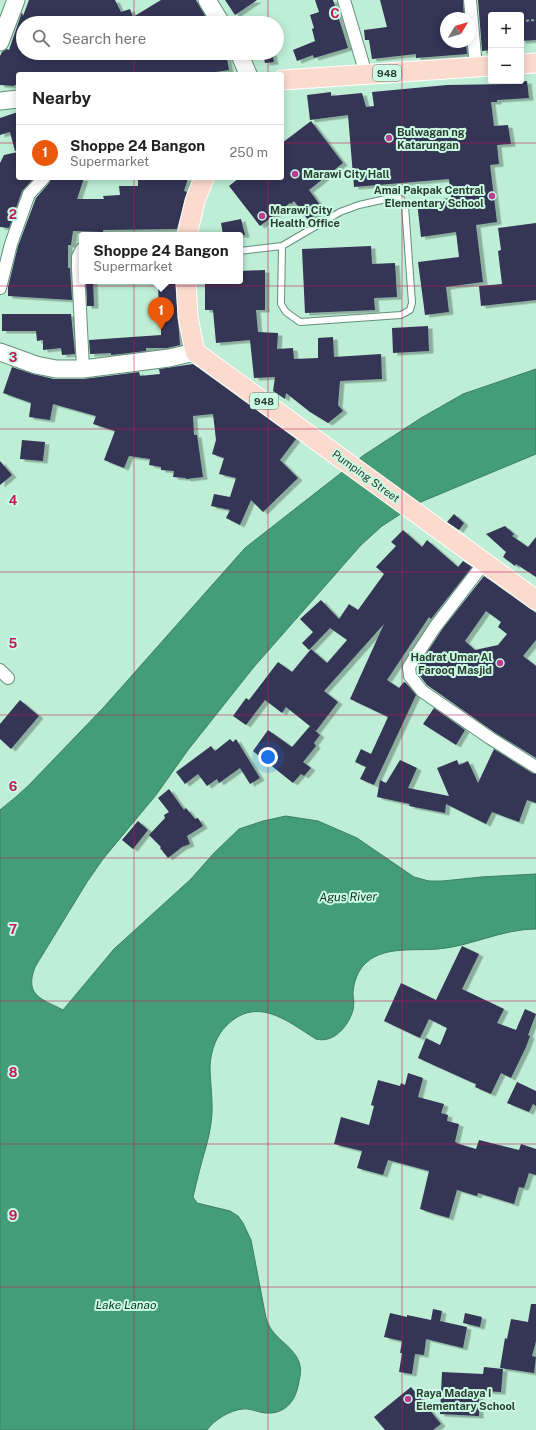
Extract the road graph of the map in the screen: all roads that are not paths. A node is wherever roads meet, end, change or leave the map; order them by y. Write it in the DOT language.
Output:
graph roads {
  1 [pos="16,0"];
  2 [pos="206,0"];
  3 [pos="344,0"];
  4 [pos="470,0"];
  5 [pos="216,16"];
  6 [pos="0,42"];
  7 [pos="242,60"];
  8 [pos="536,63"];
  9 [pos="524,64"];
  10 [pos="483,67"];
  11 [pos="247,72"];
  12 [pos="366,74"];
  13 [pos="284,80"];
  14 [pos="16,99"];
  15 [pos="0,101"];
  16 [pos="42,180"];
  17 [pos="203,180"];
  18 [pos="188,232"];
  19 [pos="282,246"];
  20 [pos="243,251"];
  21 [pos="79,254"];
  22 [pos="186,284"];
  23 [pos="0,288"];
  24 [pos="0,352"];
  25 [pos="195,352"];
  26 [pos="83,369"];
  27 [pos="484,563"];
  28 [pos="536,600"];
  29 [pos="536,767"];
  1 -- 6 [label="main road"];
  2 -- 5 [label="main road"];
  3 -- 12 [label="street"];
  4 -- 10 [label="street"];
  7 -- 11 [label="main road"];
  8 -- 9 [label="main road"];
  10 -- 12 [label="main road, 948"];
  12 -- 13 [label="main road, 948"];
  14 -- 15 [label="main road"];
  16 -- 23 [label="street"];
  17 -- 18 [label="main road"];
  19 -- 19 [label="lane"];
  19 -- 20 [label="lane"];
  21 -- 26 [label="street"];
  22 -- 25 [label="main road"];
  24 -- 26 [label="main road"];
  25 -- 26 [label="main road"];
  25 -- 27 [label="main road, Pumping Street / 948"];
  27 -- 28 [label="main road, Pumping Street / 948"];
  27 -- 29 [label="street"];
}
